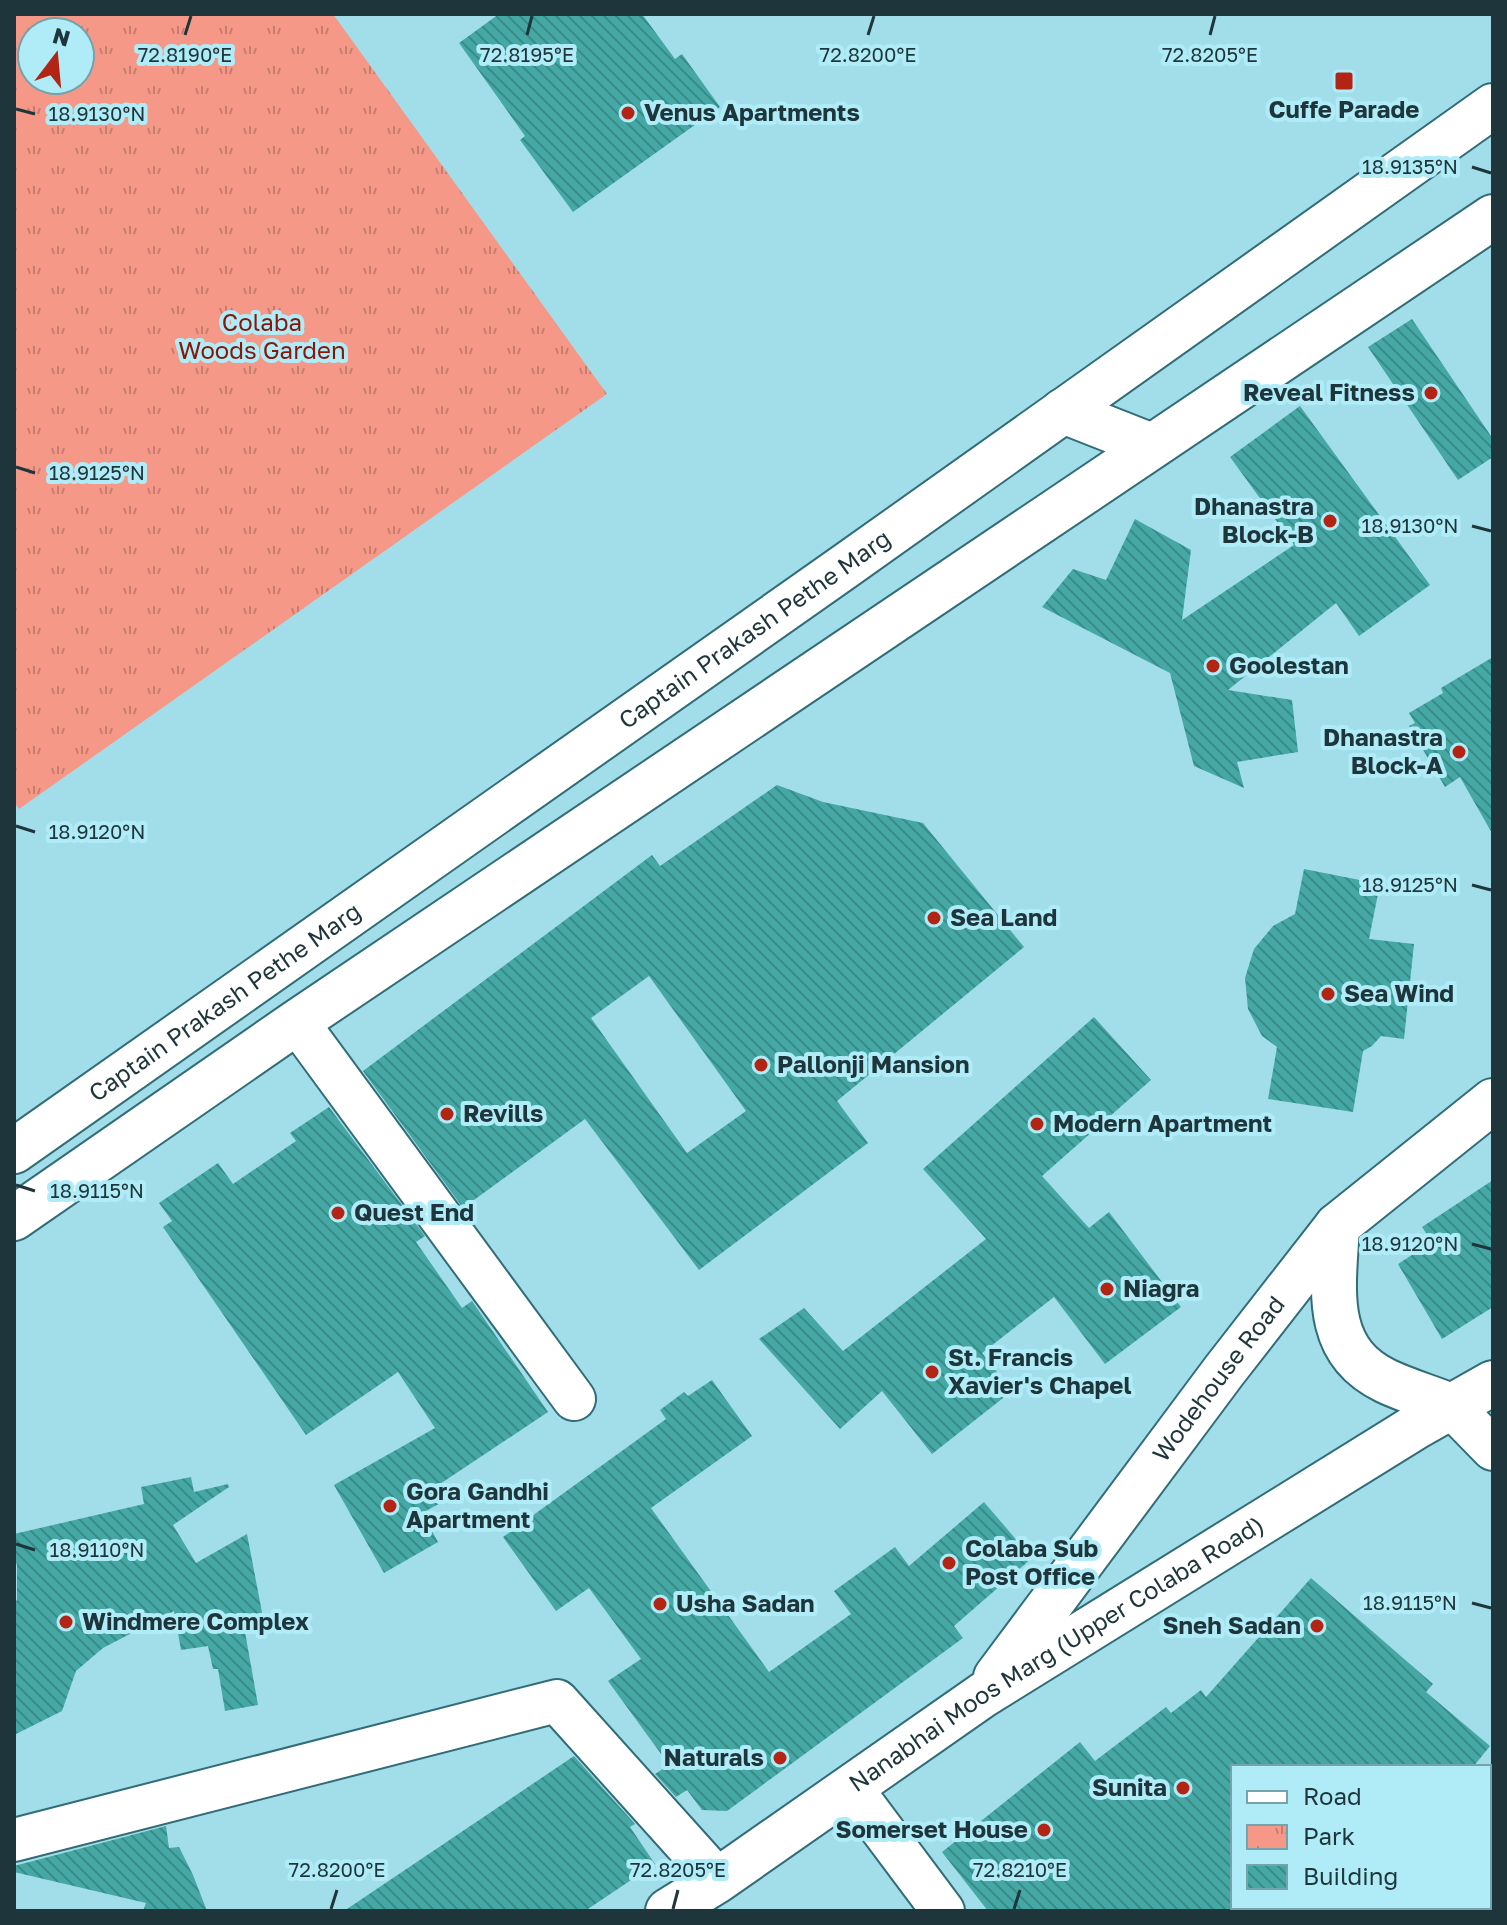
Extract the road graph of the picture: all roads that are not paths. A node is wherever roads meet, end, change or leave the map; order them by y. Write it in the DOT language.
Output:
graph roads {
  1 [pos="1493,106"];
  2 [pos="1493,217"];
  3 [pos="1063,411"];
  4 [pos="1152,446"];
  5 [pos="297,1022"];
  6 [pos="1493,1101"];
  7 [pos="14,1151"];
  8 [pos="14,1218"];
  9 [pos="1337,1226"];
  10 [pos="1493,1383"];
  11 [pos="574,1399"];
  12 [pos="1451,1406"];
  13 [pos="1493,1449"];
  14 [pos="983,1695"];
  15 [pos="851,1788"];
  16 [pos="14,1840"];
  17 [pos="718,1880"];
  18 [pos="668,1911"];
  19 [pos="943,1911"];
  1 -- 3 [label="main road, Captain Prakash Pethe Marg"];
  2 -- 4 [label="main road"];
  3 -- 4 [label="main road"];
  3 -- 7 [label="main road, Captain Prakash Pethe Marg"];
  4 -- 5 [label="main road"];
  5 -- 8 [label="main road"];
  5 -- 11 [label="street"];
  6 -- 9 [label="main road, Wodehouse Road"];
  9 -- 12 [label="main road"];
  9 -- 14 [label="main road, Wodehouse Road"];
  10 -- 12 [label="main road, Nanabhai Moos Marg (Upper Colaba Road)"];
  12 -- 13 [label="street"];
  12 -- 14 [label="main road, Nanabhai Moos Marg (Upper Colaba Road)"];
  14 -- 15 [label="main road, Nanabhai Moos Marg (Upper Colaba Road)"];
  15 -- 17 [label="main road, Nanabhai Moos Marg (Upper Colaba Road)"];
  15 -- 19 [label="street"];
  16 -- 17 [label="street"];
  17 -- 18 [label="main road, Nanabhai Moos Marg (Upper Colaba Road)"];
}
